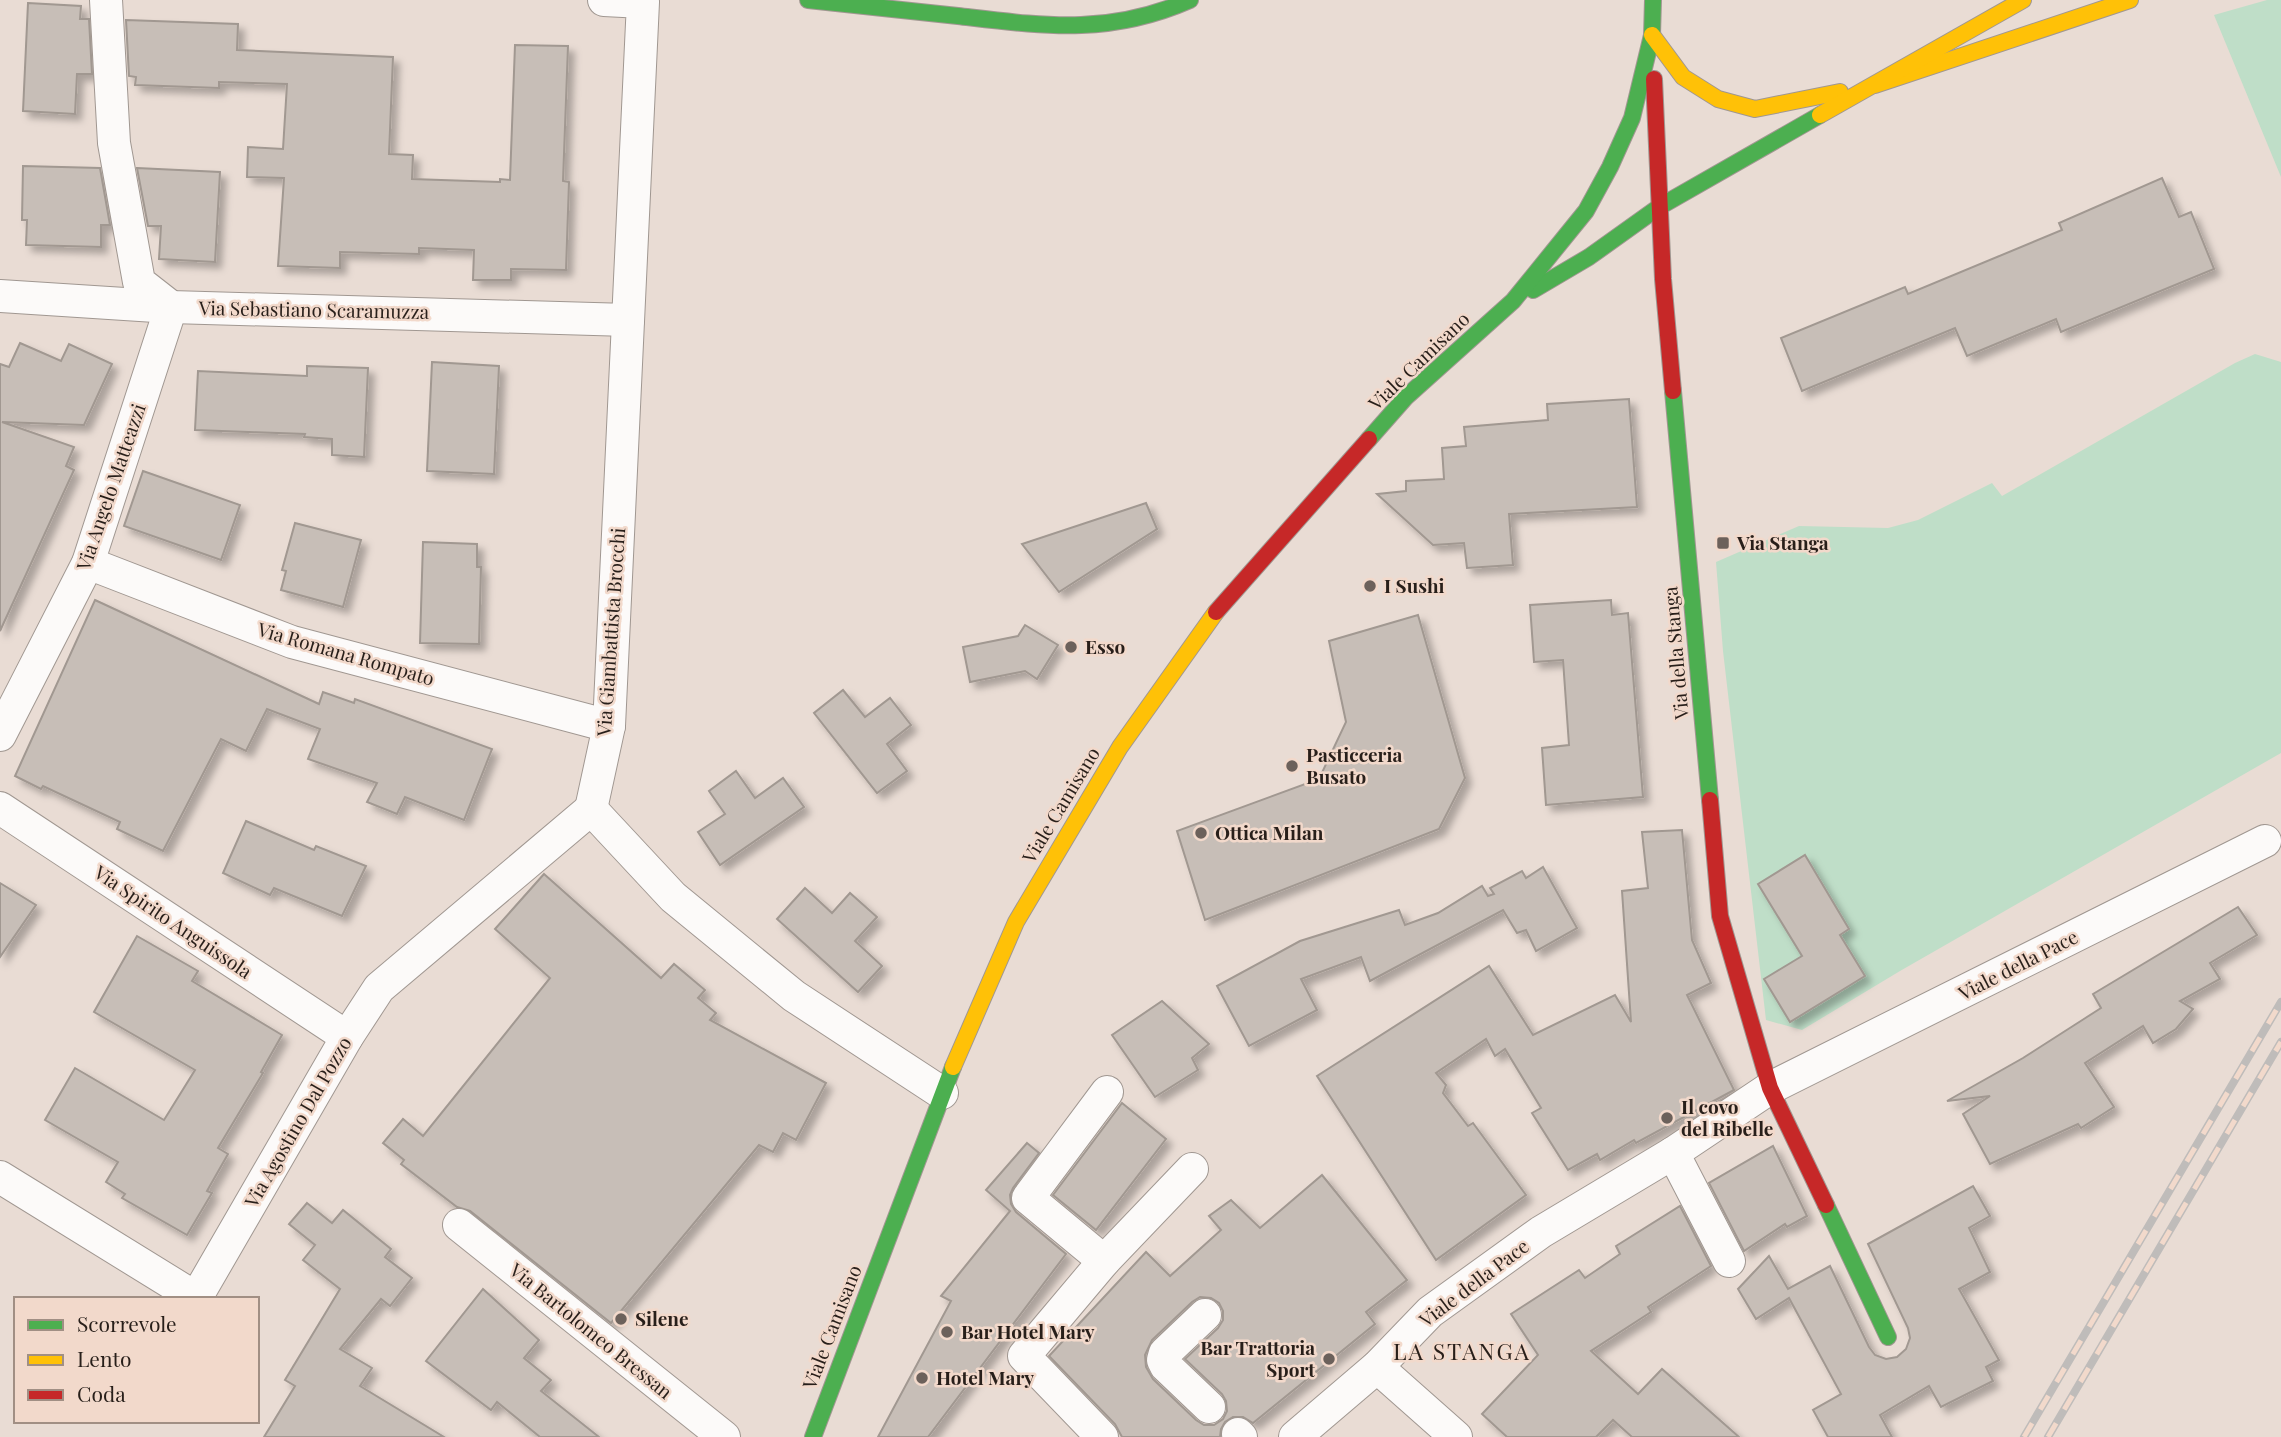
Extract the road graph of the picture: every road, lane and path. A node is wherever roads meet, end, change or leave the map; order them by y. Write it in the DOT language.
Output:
graph roads {
  1 [pos="106,0"];
  2 [pos="604,0"];
  3 [pos="808,0"];
  4 [pos="1190,0"];
  5 [pos="1653,0"];
  6 [pos="2023,0"];
  7 [pos="2130,0"];
  8 [pos="1653,35"];
  9 [pos="1875,85"];
  10 [pos="1659,207"];
  11 [pos="0,296"];
  12 [pos="1513,301"];
  13 [pos="171,307"];
  14 [pos="628,320"];
  15 [pos="88,563"];
  16 [pos="609,726"];
  17 [pos="0,736"];
  18 [pos="0,807"];
  19 [pos="592,809"];
  20 [pos="2265,841"];
  21 [pos="347,1037"];
  22 [pos="1770,1088"];
  23 [pos="1107,1092"];
  24 [pos="942,1093"];
  25 [pos="1673,1153"];
  26 [pos="1192,1169"];
  27 [pos="0,1177"];
  28 [pos="459,1226"];
  29 [pos="1104,1261"];
  30 [pos="1729,1261"];
  31 [pos="194,1297"];
  32 [pos="197,1297"];
  33 [pos="1205,1315"];
  34 [pos="1888,1337"];
  35 [pos="1377,1367"];
  36 [pos="1209,1408"];
  37 [pos="723,1437"];
  38 [pos="813,1437"];
  39 [pos="1102,1437"];
  40 [pos="1295,1437"];
  41 [pos="1456,1437"];
  1 -- 13 [label="street"];
  2 -- 14 [label="street, Via Giambattista Brocchi"];
  3 -- 4 [label="main road"];
  5 -- 8 [label="main road, Viale Camisano"];
  6 -- 9 [label="main road, Viale Camisano"];
  7 -- 9 [label="main road"];
  8 -- 9 [label="main road, Viale Camisano"];
  8 -- 10 [label="main road, Via della Stanga"];
  8 -- 12 [label="main road, Viale Camisano"];
  9 -- 10 [label="main road, Viale Camisano"];
  10 -- 12 [label="main road, Viale Camisano"];
  10 -- 22 [label="main road, Via della Stanga"];
  11 -- 13 [label="street, Via Sebastiano Scaramuzza"];
  12 -- 24 [label="main road, Viale Camisano"];
  13 -- 14 [label="street, Via Sebastiano Scaramuzza"];
  13 -- 15 [label="street, Via Angelo Matteazzi"];
  14 -- 16 [label="street, Via Giambattista Brocchi"];
  15 -- 16 [label="street, Via Romana Rompato"];
  15 -- 17 [label="street, Via Angelo Matteazzi"];
  16 -- 19 [label="street, Via Giambattista Brocchi"];
  18 -- 21 [label="street, Via Spirito Anguissola"];
  19 -- 21 [label="street, Via Agostino Dal Pozzo"];
  19 -- 24 [label="street"];
  20 -- 22 [label="street, Viale della Pace"];
  21 -- 32 [label="street, Via Agostino Dal Pozzo"];
  22 -- 25 [label="street, Viale della Pace"];
  22 -- 34 [label="main road"];
  23 -- 29 [label="street"];
  24 -- 38 [label="main road, Viale Camisano"];
  25 -- 30 [label="street"];
  25 -- 35 [label="street, Viale della Pace"];
  26 -- 29 [label="street"];
  27 -- 31 [label="street, Via Agostino Dal Pozzo"];
  28 -- 37 [label="street, Via Bartolomeo Bressan"];
  29 -- 39 [label="street"];
  33 -- 36 [label="street"];
  35 -- 40 [label="street, Viale della Pace"];
  35 -- 41 [label="street"];
}
